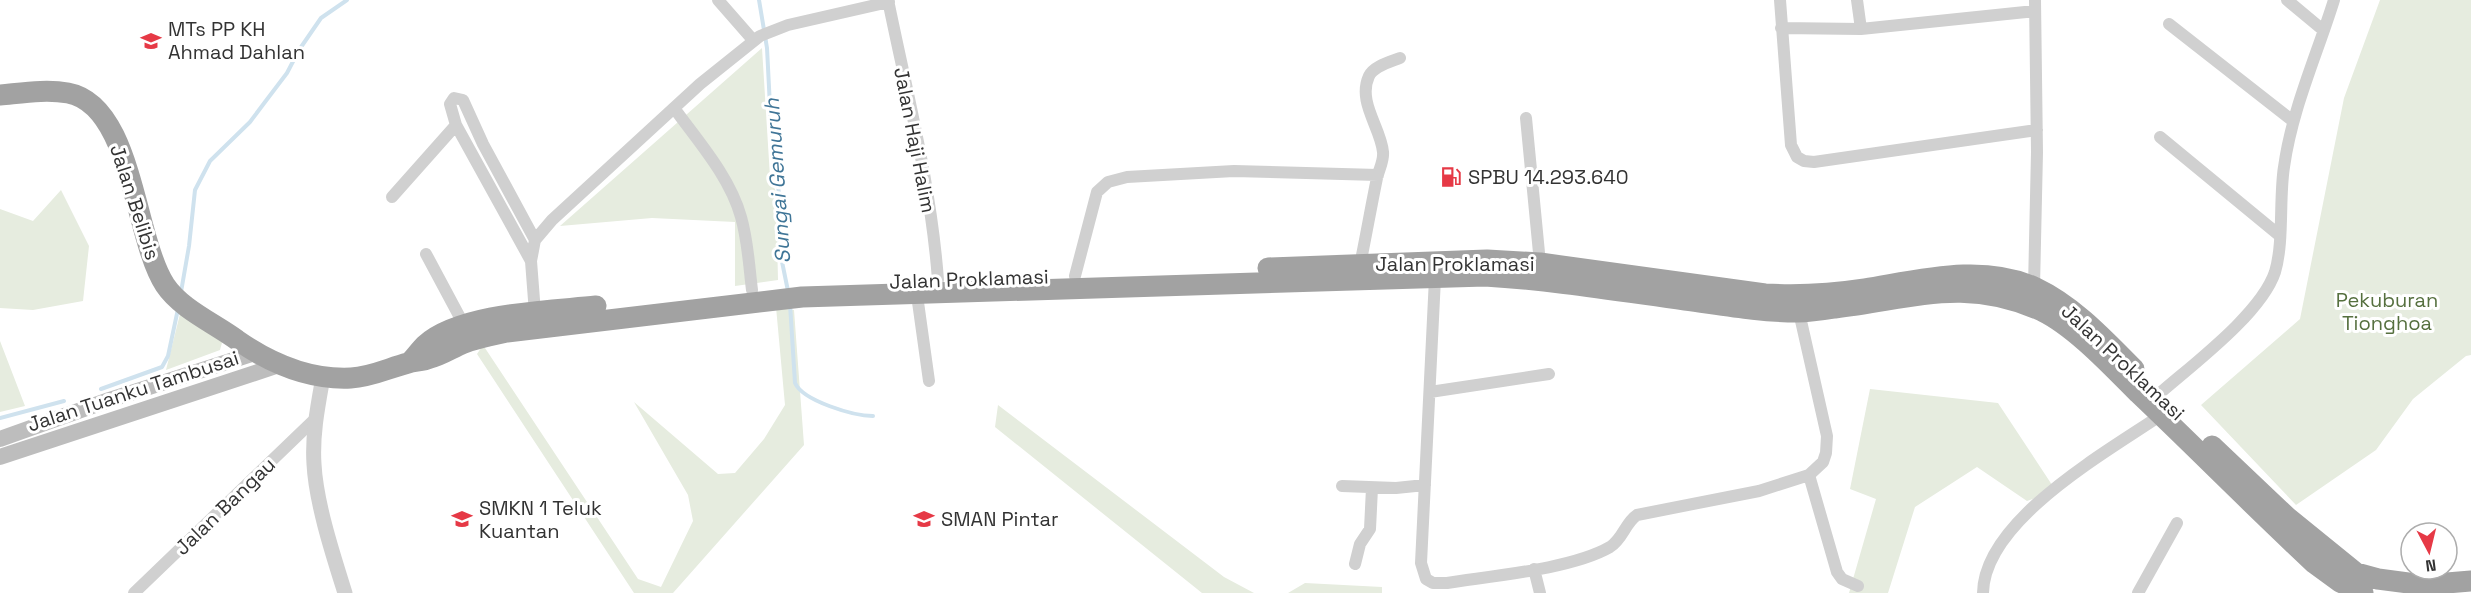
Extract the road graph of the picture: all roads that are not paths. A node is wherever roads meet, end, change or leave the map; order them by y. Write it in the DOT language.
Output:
graph roads {
  1 [pos="718,0"];
  2 [pos="1780,0"];
  3 [pos="1857,0"];
  4 [pos="2287,0"];
  5 [pos="2334,0"];
  6 [pos="888,1"];
  7 [pos="2035,5"];
  8 [pos="2169,24"];
  9 [pos="1780,28"];
  10 [pos="1861,29"];
  11 [pos="2323,30"];
  12 [pos="761,36"];
  13 [pos="1400,58"];
  14 [pos="0,95"];
  15 [pos="674,108"];
  16 [pos="1526,118"];
  17 [pos="2292,121"];
  18 [pos="456,125"];
  19 [pos="2037,130"];
  20 [pos="2160,136"];
  21 [pos="1378,175"];
  22 [pos="392,198"];
  23 [pos="2279,235"];
  24 [pos="536,240"];
  25 [pos="426,254"];
  26 [pos="531,261"];
  27 [pos="1540,262"];
  28 [pos="1360,264"];
  29 [pos="1310,273"];
  30 [pos="1075,276"];
  31 [pos="1435,278"];
  32 [pos="938,280"];
  33 [pos="2034,287"];
  34 [pos="854,289"];
  35 [pos="917,295"];
  36 [pos="752,296"];
  37 [pos="1713,296"];
  38 [pos="1799,312"];
  39 [pos="535,313"];
  40 [pos="506,324"];
  41 [pos="464,325"];
  42 [pos="255,353"];
  43 [pos="410,362"];
  44 [pos="279,365"];
  45 [pos="1549,374"];
  46 [pos="322,377"];
  47 [pos="929,381"];
  48 [pos="1430,392"];
  49 [pos="2160,405"];
  50 [pos="316,418"];
  51 [pos="0,439"];
  52 [pos="0,457"];
  53 [pos="2228,471"];
  54 [pos="1809,475"];
  55 [pos="1425,485"];
  56 [pos="1342,486"];
  57 [pos="1372,488"];
  58 [pos="2177,523"];
  59 [pos="1355,564"];
  60 [pos="1534,569"];
  61 [pos="2471,581"];
  62 [pos="1858,586"];
  63 [pos="2338,587"];
  64 [pos="1447,588"];
  65 [pos="134,593"];
  66 [pos="345,593"];
  67 [pos="1540,593"];
  68 [pos="1983,593"];
  69 [pos="2138,593"];
  70 [pos="2363,593"];
  1 -- 12 [label="street"];
  2 -- 9 [label="street"];
  3 -- 10 [label="street"];
  4 -- 11 [label="street"];
  5 -- 11 [label="street"];
  6 -- 12 [label="street"];
  6 -- 32 [label="street, Jalan Haji Halim"];
  7 -- 10 [label="street"];
  7 -- 19 [label="street"];
  8 -- 17 [label="street"];
  9 -- 10 [label="street"];
  9 -- 19 [label="street"];
  11 -- 17 [label="street"];
  12 -- 15 [label="street"];
  13 -- 21 [label="street"];
  14 -- 42 [label="highway, Jalan Belibis"];
  15 -- 24 [label="street"];
  15 -- 36 [label="street"];
  16 -- 27 [label="street"];
  17 -- 23 [label="street"];
  18 -- 22 [label="street"];
  18 -- 24 [label="street"];
  18 -- 26 [label="street"];
  19 -- 33 [label="street"];
  20 -- 23 [label="street"];
  21 -- 28 [label="street"];
  21 -- 30 [label="street"];
  23 -- 49 [label="street"];
  24 -- 26 [label="street"];
  25 -- 41 [label="street"];
  26 -- 39 [label="street"];
  27 -- 28 [label="highway, Jalan Proklamasi"];
  27 -- 37 [label="highway, Jalan Proklamasi"];
  28 -- 29 [label="highway, Jalan Proklamasi"];
  29 -- 30 [label="highway, Jalan Proklamasi"];
  29 -- 31 [label="highway, Jalan Proklamasi"];
  29 -- 35 [label="highway, Jalan Proklamasi"];
  30 -- 32 [label="highway, Jalan Proklamasi"];
  31 -- 37 [label="highway, Jalan Proklamasi"];
  31 -- 48 [label="street"];
  32 -- 34 [label="highway, Jalan Proklamasi"];
  33 -- 37 [label="highway, Jalan Proklamasi"];
  33 -- 49 [label="highway, Jalan Proklamasi"];
  34 -- 35 [label="highway, Jalan Proklamasi"];
  34 -- 36 [label="highway, Jalan Proklamasi"];
  35 -- 47 [label="street"];
  36 -- 39 [label="highway, Jalan Proklamasi"];
  36 -- 40 [label="highway, Jalan Proklamasi"];
  37 -- 38 [label="highway, Jalan Proklamasi"];
  38 -- 49 [label="highway, Jalan Proklamasi"];
  38 -- 54 [label="street"];
  39 -- 40 [label="highway, Jalan Proklamasi"];
  40 -- 41 [label="highway, Jalan Proklamasi"];
  40 -- 43 [label="highway, Jalan Proklamasi"];
  41 -- 43 [label="highway, Jalan Proklamasi"];
  42 -- 44 [label="highway, Jalan Proklamasi"];
  42 -- 51 [label="main road, Jalan Tuanku Tambusai"];
  43 -- 46 [label="highway, Jalan Proklamasi"];
  44 -- 46 [label="highway, Jalan Proklamasi"];
  44 -- 52 [label="main road, Jalan Tuanku Tambusai"];
  45 -- 48 [label="street"];
  46 -- 50 [label="street"];
  48 -- 55 [label="street"];
  49 -- 53 [label="highway, Jalan Proklamasi"];
  49 -- 68 [label="street"];
  50 -- 65 [label="street, Jalan Bangau"];
  50 -- 66 [label="street"];
  53 -- 61 [label="highway, Jalan Proklamasi"];
  53 -- 63 [label="highway, Jalan Proklamasi"];
  54 -- 60 [label="street"];
  54 -- 62 [label="street"];
  55 -- 57 [label="street"];
  55 -- 64 [label="street"];
  56 -- 57 [label="street"];
  57 -- 59 [label="street"];
  58 -- 69 [label="street"];
  60 -- 64 [label="street"];
  60 -- 67 [label="street"];
  63 -- 70 [label="highway, Jalan Proklamasi"];
}
